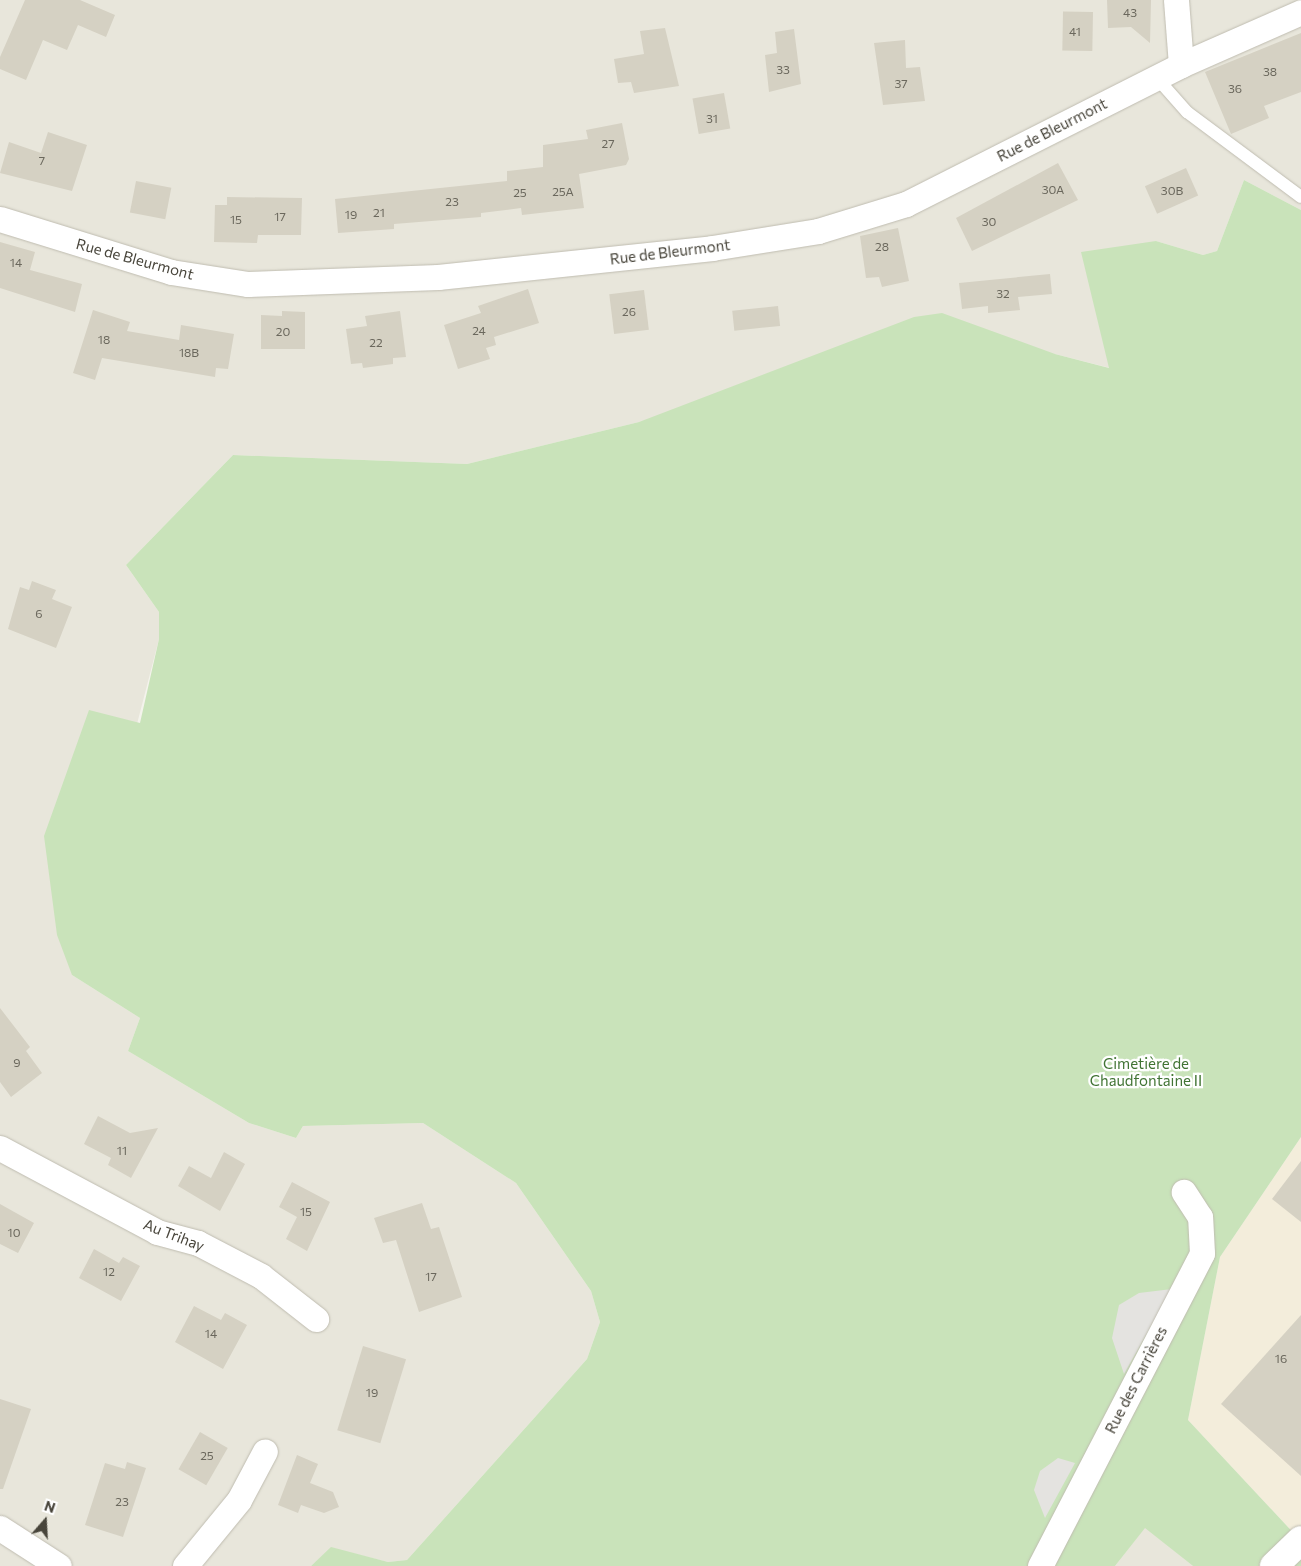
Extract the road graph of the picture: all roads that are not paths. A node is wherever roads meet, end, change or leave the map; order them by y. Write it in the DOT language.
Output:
graph roads {
  1 [pos="1176,0"];
  2 [pos="1301,12"];
  3 [pos="1181,65"];
  4 [pos="1156,78"];
  5 [pos="1301,197"];
  6 [pos="0,219"];
  7 [pos="0,1148"];
  8 [pos="1184,1192"];
  9 [pos="316,1319"];
  10 [pos="265,1451"];
  11 [pos="0,1528"];
  12 [pos="1301,1540"];
  13 [pos="59,1566"];
  14 [pos="186,1566"];
  15 [pos="1040,1566"];
  16 [pos="1274,1566"];
  1 -- 3 [label="street"];
  2 -- 3 [label="street, Rue de Bleurmont"];
  3 -- 4 [label="street, Rue de Bleurmont"];
  4 -- 5 [label="lane"];
  4 -- 6 [label="street, Rue de Bleurmont"];
  7 -- 9 [label="street, Au Trihay"];
  8 -- 15 [label="street, Rue des Carrières"];
  10 -- 14 [label="street"];
  11 -- 13 [label="street"];
  12 -- 16 [label="street"];
}
